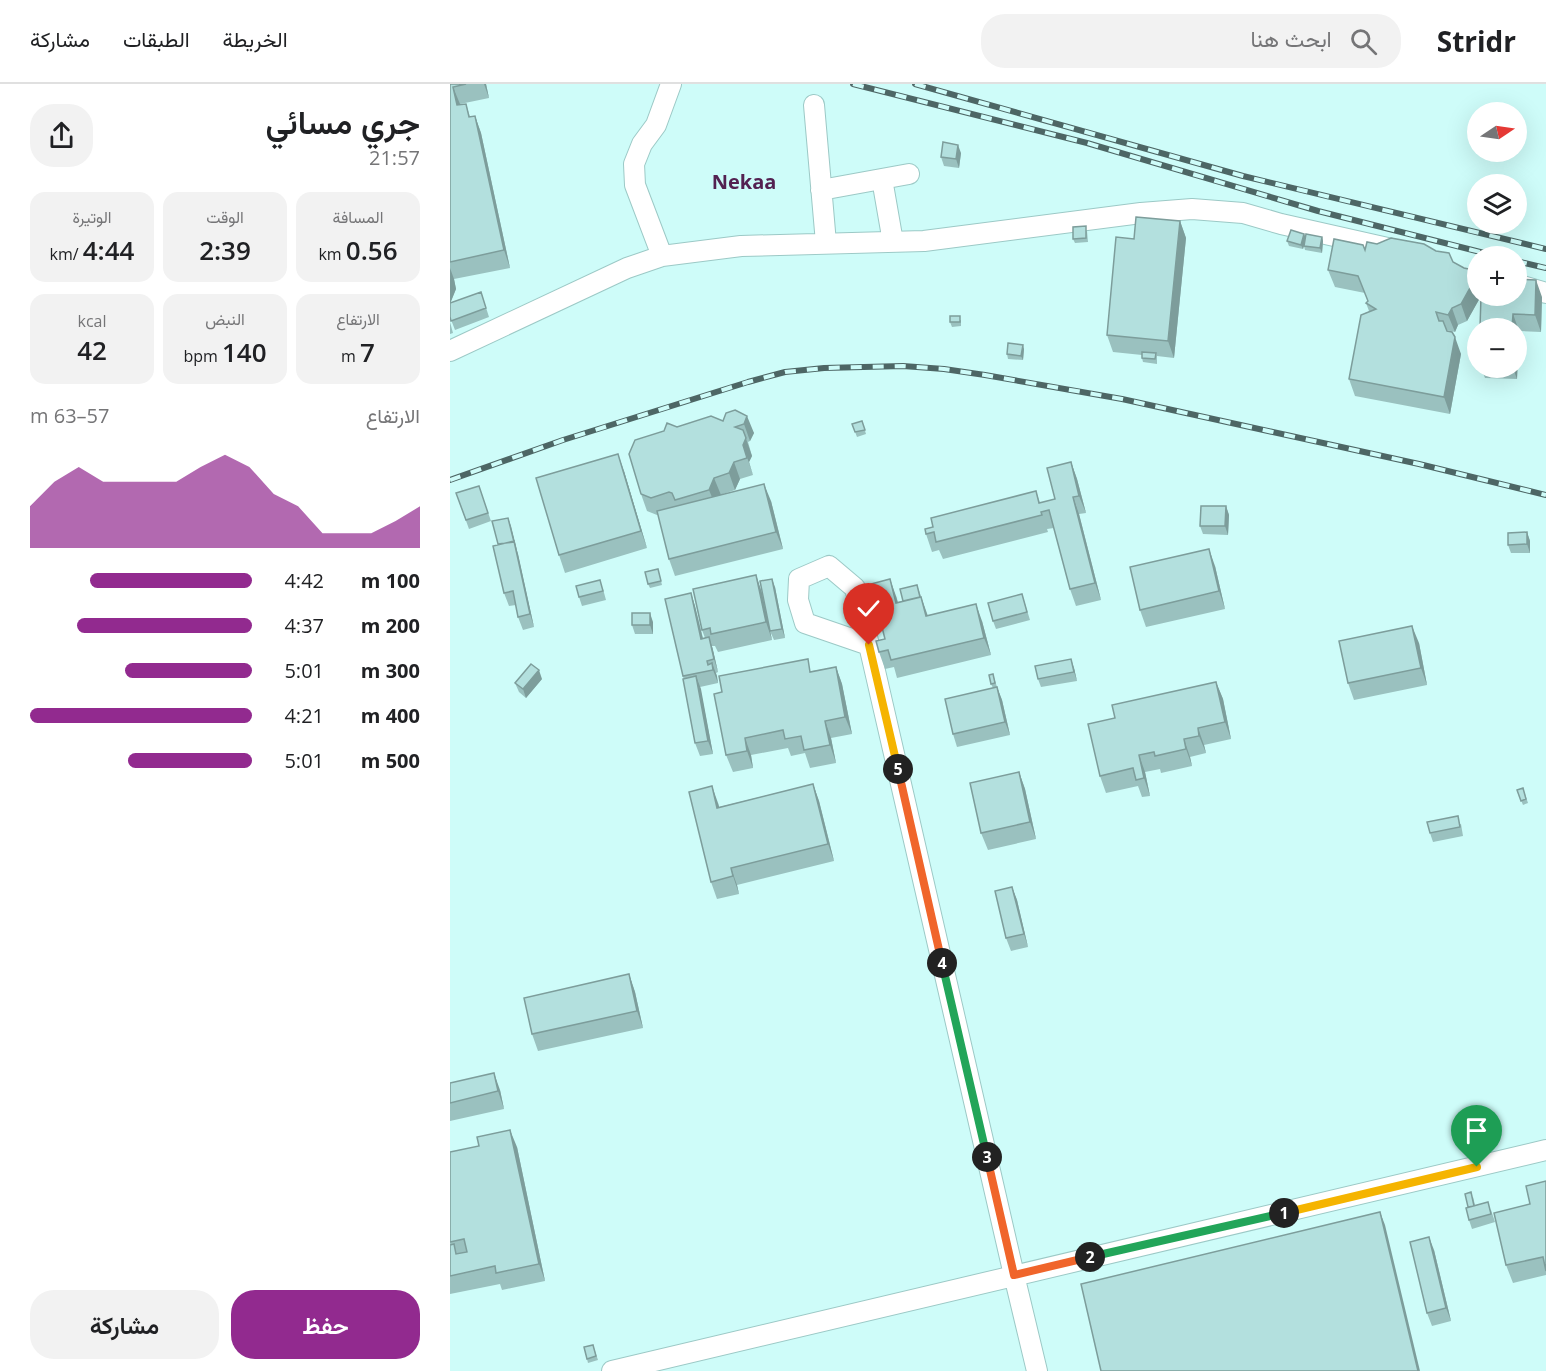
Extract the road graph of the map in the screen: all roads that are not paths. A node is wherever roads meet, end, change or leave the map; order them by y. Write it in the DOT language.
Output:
graph roads {
  1 [pos="671,84"];
  2 [pos="814,105"];
  3 [pos="909,174"];
  4 [pos="882,179"];
  5 [pos="821,190"];
  6 [pos="893,242"];
  7 [pos="826,243"];
  8 [pos="1411,254"];
  9 [pos="662,256"];
  10 [pos="1527,287"];
  11 [pos="1546,293"];
  12 [pos="450,351"];
  13 [pos="869,645"];
  14 [pos="1546,1150"];
  15 [pos="1014,1275"];
  16 [pos="612,1371"];
  17 [pos="1037,1371"];
  1 -- 9 [label="street"];
  2 -- 5 [label="street"];
  3 -- 4 [label="street"];
  4 -- 5 [label="street"];
  4 -- 6 [label="street"];
  5 -- 7 [label="street"];
  6 -- 7 [label="street"];
  6 -- 8 [label="street"];
  7 -- 9 [label="street"];
  9 -- 12 [label="street"];
  10 -- 11 [label="street"];
  13 -- 15 [label="street"];
  14 -- 15 [label="street"];
  15 -- 16 [label="street"];
  15 -- 17 [label="street"];
}
